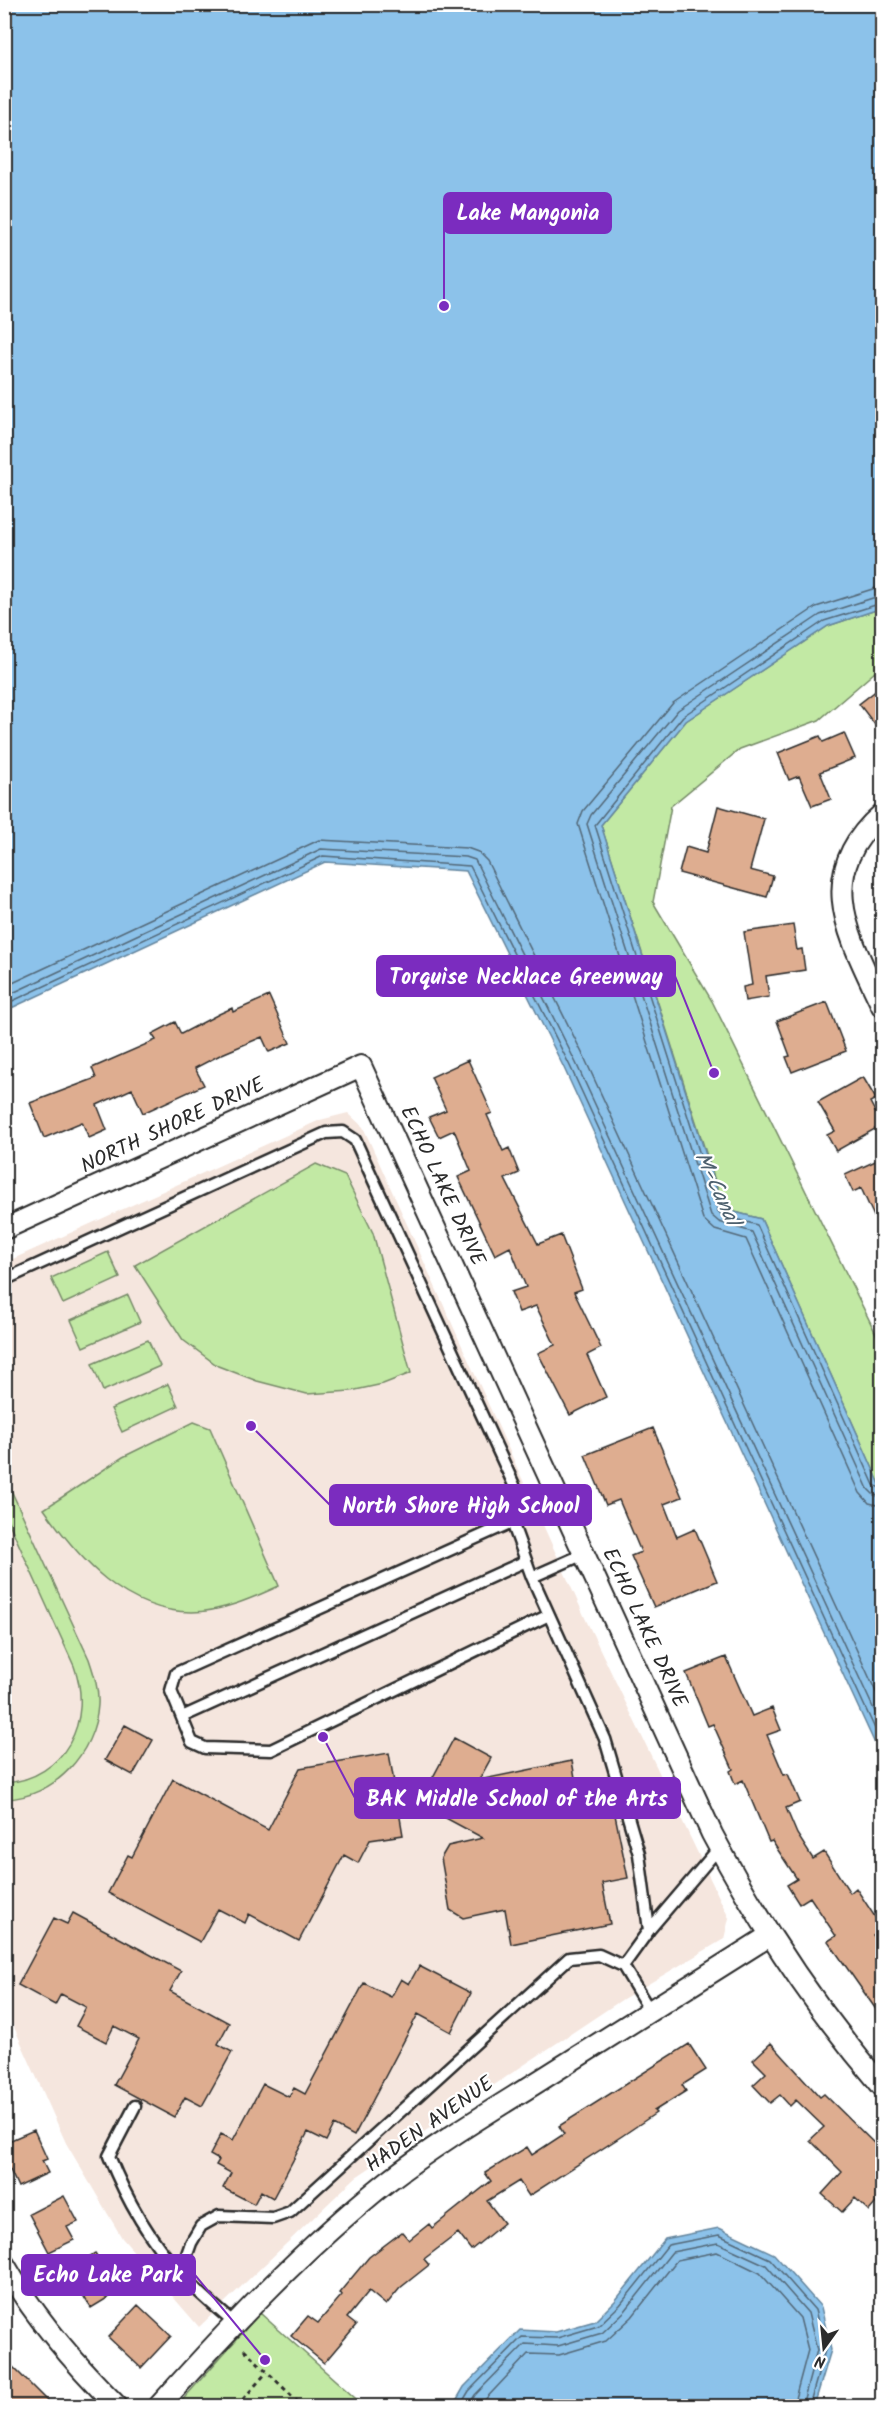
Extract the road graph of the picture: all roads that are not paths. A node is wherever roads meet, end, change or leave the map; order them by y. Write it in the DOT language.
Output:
graph roads {
  1 [pos="882,814"];
  2 [pos="882,1006"];
  3 [pos="361,1066"];
  4 [pos="4,1229"];
  5 [pos="4,1280"];
  6 [pos="512,1522"];
  7 [pos="584,1554"];
  8 [pos="526,1561"];
  9 [pos="532,1577"];
  10 [pos="549,1615"];
  11 [pos="182,1717"];
  12 [pos="719,1848"];
  13 [pos="649,1930"];
  14 [pos="769,1936"];
  15 [pos="623,1966"];
  16 [pos="650,2011"];
  17 [pos="882,2085"];
  18 [pos="135,2106"];
  19 [pos="4,2264"];
  20 [pos="180,2274"];
  21 [pos="234,2323"];
  22 [pos="117,2406"];
  23 [pos="159,2406"];
  1 -- 2 [label="street"];
  3 -- 4 [label="street, NORTH SHORE DRIVE"];
  3 -- 7 [label="street, ECHO LAKE DRIVE"];
  5 -- 6 [label="lane"];
  6 -- 8 [label="lane"];
  6 -- 11 [label="lane"];
  7 -- 9 [label="lane"];
  7 -- 12 [label="street, ECHO LAKE DRIVE"];
  8 -- 9 [label="lane"];
  8 -- 11 [label="lane"];
  9 -- 10 [label="lane"];
  10 -- 11 [label="lane"];
  10 -- 13 [label="lane"];
  12 -- 13 [label="lane"];
  12 -- 14 [label="street, ECHO LAKE DRIVE"];
  13 -- 15 [label="lane"];
  14 -- 16 [label="street, HADEN AVENUE"];
  14 -- 17 [label="street, ECHO LAKE DRIVE"];
  15 -- 16 [label="lane"];
  15 -- 20 [label="lane"];
  16 -- 21 [label="street, HADEN AVENUE"];
  18 -- 20 [label="lane"];
  19 -- 22 [label="street"];
  20 -- 21 [label="lane"];
  21 -- 23 [label="street, HADEN AVENUE"];
}
